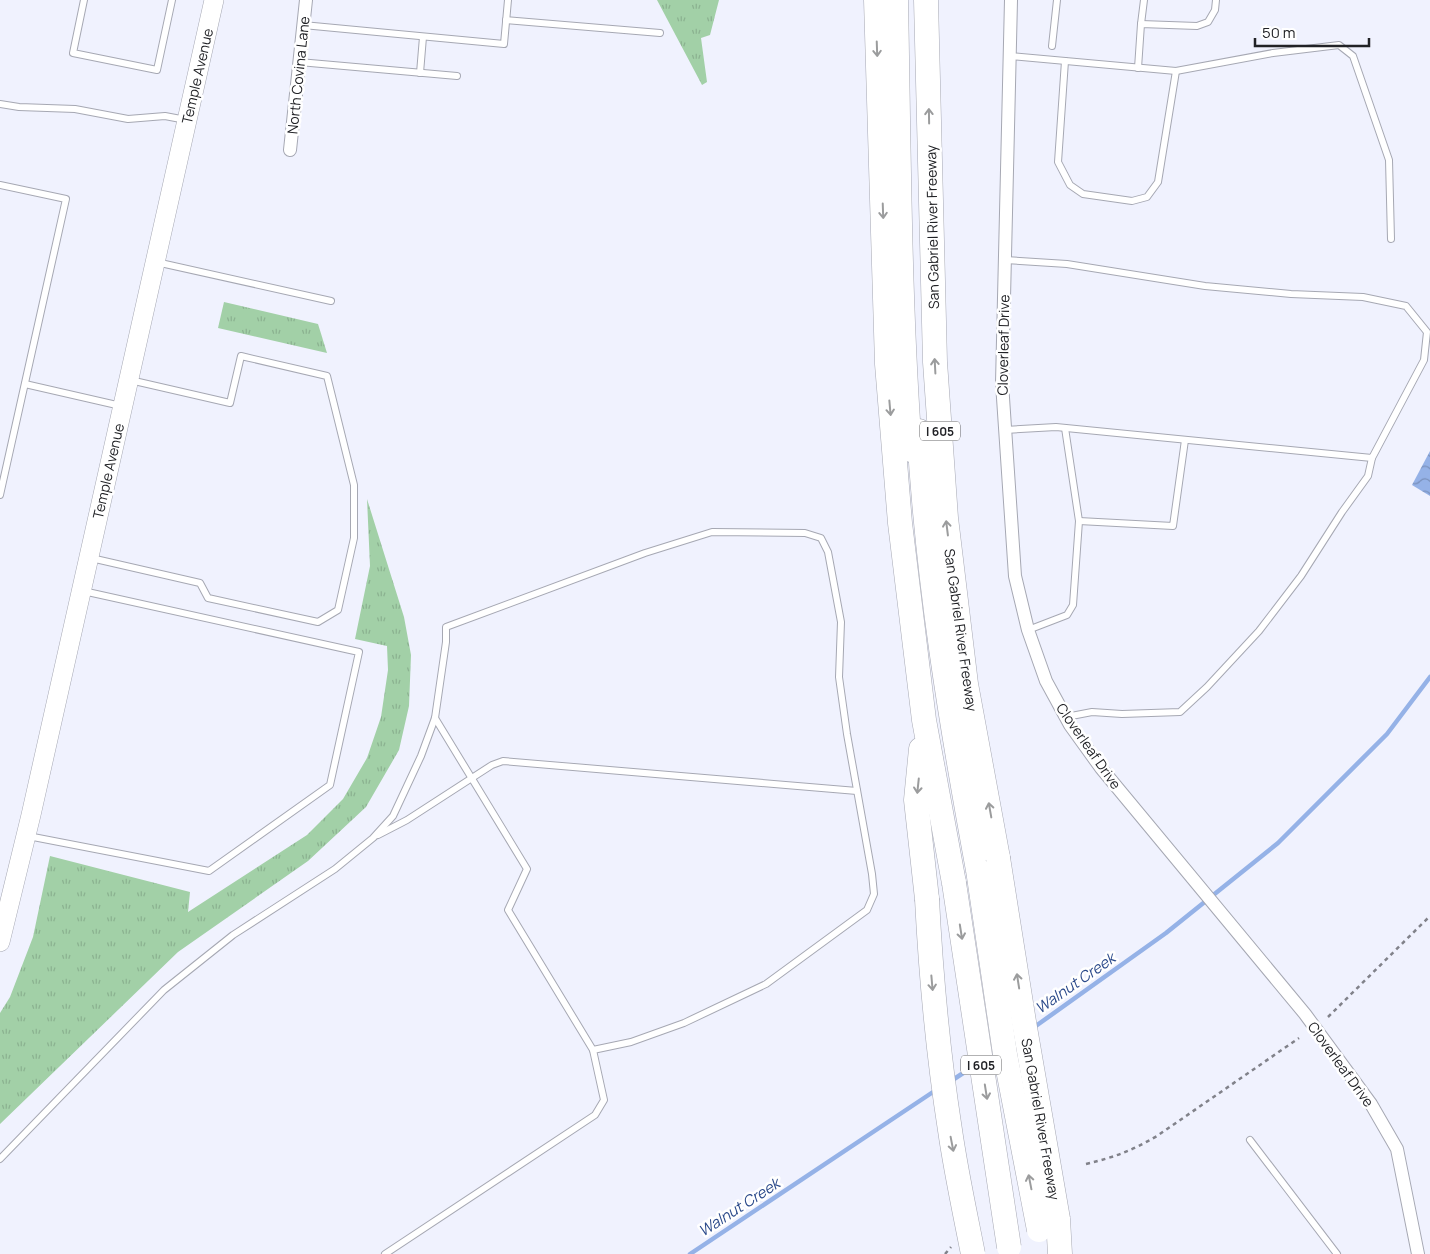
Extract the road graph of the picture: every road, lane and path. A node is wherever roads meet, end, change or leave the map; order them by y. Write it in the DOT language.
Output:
graph roads {
  1 [pos="84,0"];
  2 [pos="172,0"];
  3 [pos="214,0"];
  4 [pos="306,0"];
  5 [pos="508,0"];
  6 [pos="876,0"];
  7 [pos="896,0"];
  8 [pos="906,0"];
  9 [pos="926,0"];
  10 [pos="1011,0"];
  11 [pos="1057,0"];
  12 [pos="1144,0"];
  13 [pos="1216,0"];
  14 [pos="506,20"];
  15 [pos="1141,24"];
  16 [pos="303,25"];
  17 [pos="660,33"];
  18 [pos="423,36"];
  19 [pos="1052,46"];
  20 [pos="1010,56"];
  21 [pos="1065,61"];
  22 [pos="299,62"];
  23 [pos="1138,68"];
  24 [pos="1176,71"];
  25 [pos="420,73"];
  26 [pos="457,76"];
  27 [pos="0,104"];
  28 [pos="187,120"];
  29 [pos="290,150"];
  30 [pos="0,184"];
  31 [pos="1391,239"];
  32 [pos="1005,260"];
  33 [pos="155,262"];
  34 [pos="331,301"];
  35 [pos="128,380"];
  36 [pos="25,384"];
  37 [pos="122,406"];
  38 [pos="1066,428"];
  39 [pos="1005,430"];
  40 [pos="1185,440"];
  41 [pos="1372,458"];
  42 [pos="0,495"];
  43 [pos="1079,521"];
  44 [pos="89,558"];
  45 [pos="82,591"];
  46 [pos="1028,630"];
  47 [pos="1066,717"];
  48 [pos="435,718"];
  49 [pos="924,720"];
  50 [pos="473,778"];
  51 [pos="857,791"];
  52 [pos="26,835"];
  53 [pos="373,838"];
  54 [pos="953,880"];
  55 [pos="1430,916"];
  56 [pos="0,942"];
  57 [pos="1328,1017"];
  58 [pos="1299,1038"];
  59 [pos="594,1050"];
  60 [pos="1250,1140"];
  61 [pos="0,1159"];
  62 [pos="1086,1164"];
  63 [pos="1049,1224"];
  64 [pos="962,1251"];
  65 [pos="1010,1251"];
  66 [pos="385,1254"];
  67 [pos="945,1254"];
  68 [pos="1054,1254"];
  69 [pos="1060,1254"];
  70 [pos="1337,1254"];
  71 [pos="1418,1254"];
  1 -- 2 [label="lane"];
  3 -- 28 [label="main road, Temple Avenue"];
  4 -- 16 [label="street, North Covina Lane"];
  5 -- 14 [label="lane"];
  6 -- 49 [label="highway, I 605, one-way"];
  7 -- 54 [label="highway"];
  63 -- 8 [label="highway, one-way, bridge"];
  63 -- 9 [label="highway, San Gabriel River Freeway / I 605, one-way, bridge"];
  10 -- 20 [label="street, Cloverleaf Drive"];
  11 -- 19 [label="lane"];
  12 -- 15 [label="lane"];
  13 -- 15 [label="lane"];
  14 -- 17 [label="lane"];
  14 -- 18 [label="lane"];
  15 -- 23 [label="lane"];
  16 -- 18 [label="lane"];
  16 -- 22 [label="street, North Covina Lane"];
  18 -- 25 [label="lane"];
  20 -- 21 [label="lane"];
  20 -- 32 [label="street, Cloverleaf Drive"];
  21 -- 23 [label="lane"];
  21 -- 24 [label="lane"];
  22 -- 25 [label="lane"];
  22 -- 29 [label="street, North Covina Lane"];
  23 -- 24 [label="lane"];
  24 -- 31 [label="lane"];
  25 -- 26 [label="lane"];
  27 -- 28 [label="lane"];
  28 -- 33 [label="main road, Temple Avenue"];
  30 -- 36 [label="lane"];
  32 -- 39 [label="street, Cloverleaf Drive"];
  32 -- 41 [label="lane"];
  33 -- 34 [label="lane"];
  33 -- 35 [label="main road, Temple Avenue"];
  35 -- 37 [label="main road, Temple Avenue"];
  35 -- 44 [label="lane"];
  36 -- 37 [label="lane"];
  36 -- 42 [label="lane"];
  37 -- 44 [label="main road, Temple Avenue"];
  38 -- 39 [label="lane"];
  38 -- 40 [label="lane"];
  38 -- 43 [label="lane"];
  39 -- 46 [label="street, Cloverleaf Drive"];
  40 -- 41 [label="lane"];
  40 -- 43 [label="lane"];
  41 -- 47 [label="lane"];
  43 -- 46 [label="lane"];
  44 -- 45 [label="main road, Temple Avenue"];
  45 -- 52 [label="main road, Temple Avenue"];
  45 -- 52 [label="lane"];
  46 -- 47 [label="street, Cloverleaf Drive"];
  47 -- 71 [label="street, Cloverleaf Drive"];
  48 -- 50 [label="lane"];
  48 -- 51 [label="lane"];
  48 -- 53 [label="lane"];
  49 -- 54 [label="highway, I 605"];
  49 -- 64 [label="highway, one-way, bridge"];
  50 -- 51 [label="lane"];
  50 -- 53 [label="lane"];
  50 -- 59 [label="lane"];
  51 -- 59 [label="lane"];
  52 -- 56 [label="main road, Temple Avenue"];
  53 -- 61 [label="lane"];
  54 -- 65 [label="highway, I 605, one-way, bridge"];
  55 -- 57 [label="path"];
  58 -- 62 [label="path"];
  59 -- 66 [label="lane"];
  60 -- 70 [label="lane"];
  63 -- 68 [label="highway"];
  63 -- 69 [label="highway, San Gabriel River Freeway / I 605"];
  64 -- 67 [label="path"];
}
